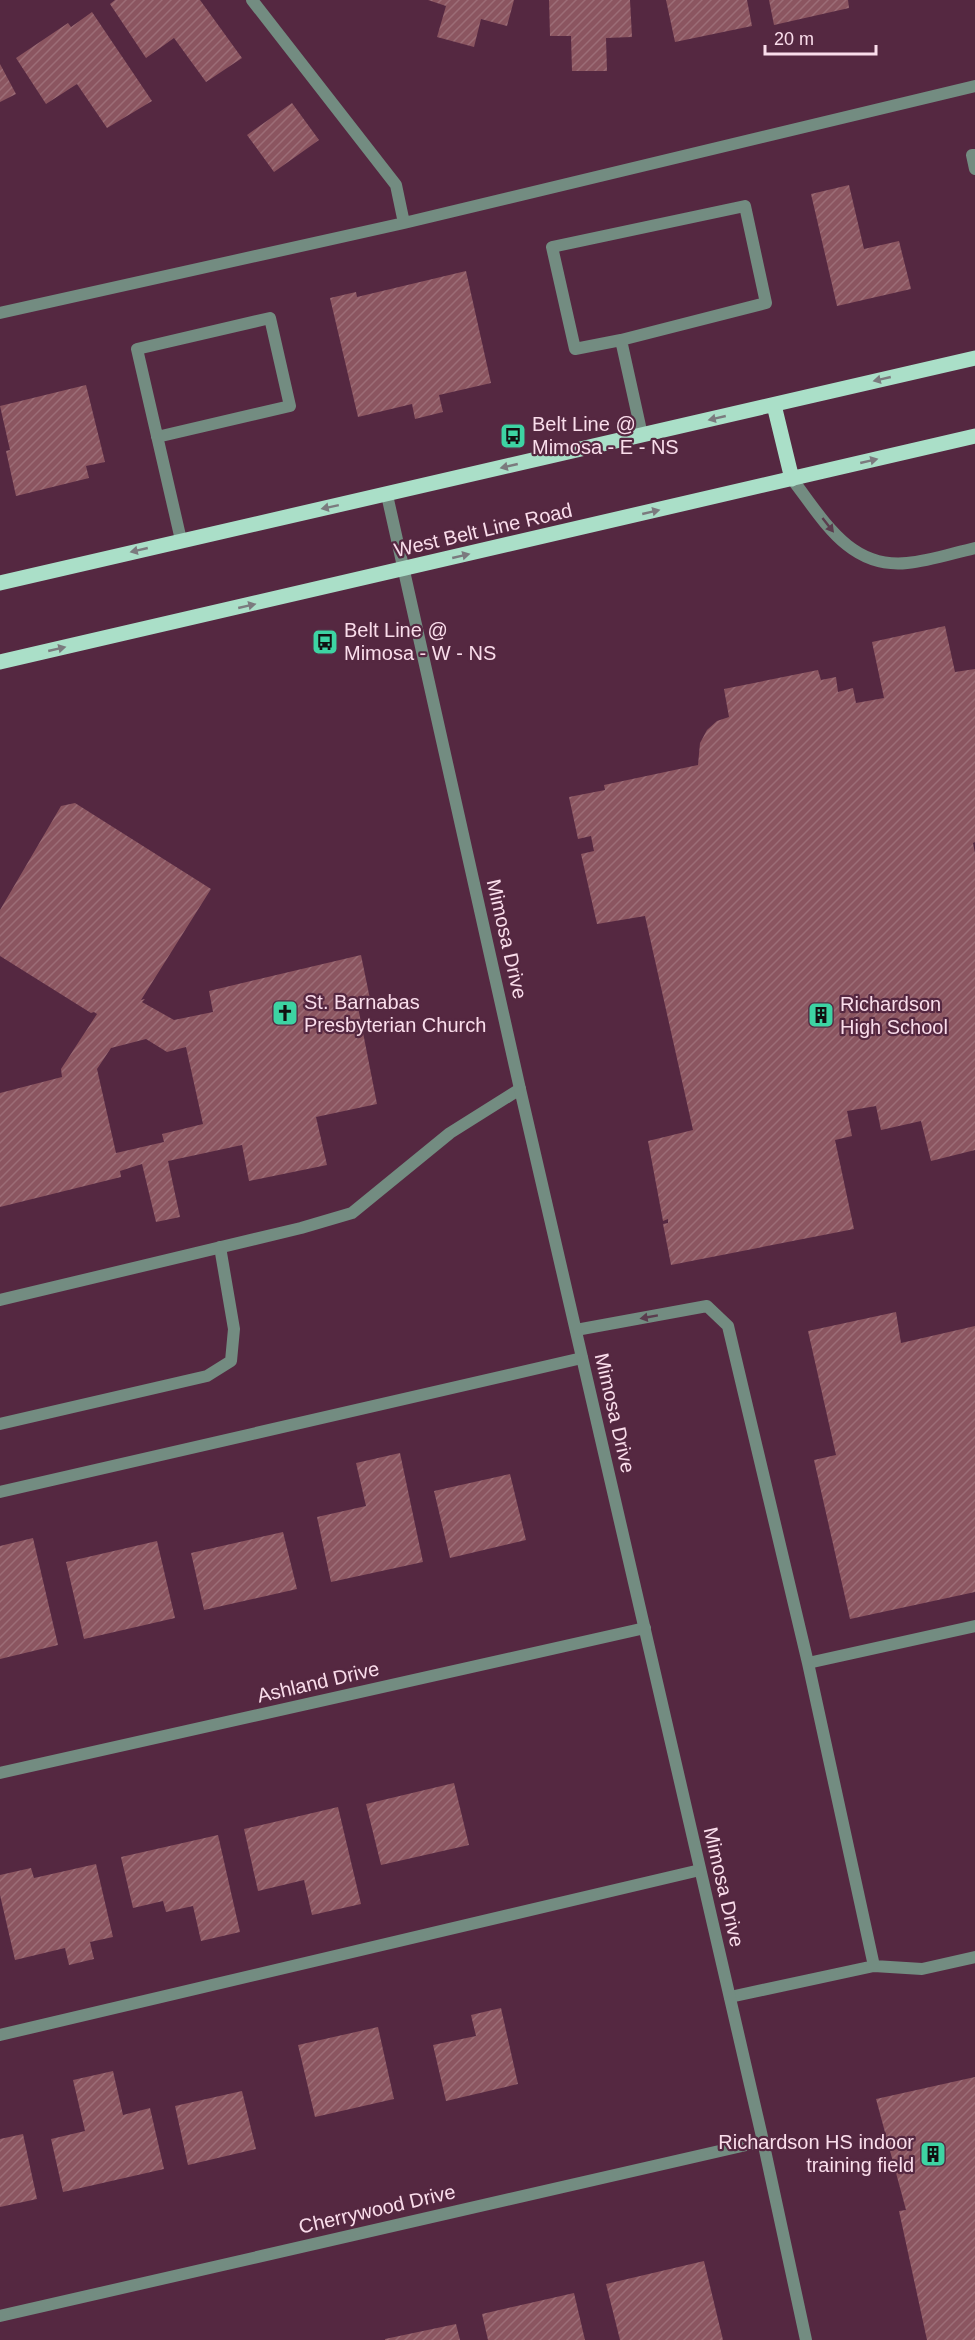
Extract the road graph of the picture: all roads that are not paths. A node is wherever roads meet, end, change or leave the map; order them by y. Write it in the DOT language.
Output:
graph roads {
  1 [pos="252,0"];
  2 [pos="975,86"];
  3 [pos="975,155"];
  4 [pos="975,169"];
  5 [pos="404,223"];
  6 [pos="0,313"];
  7 [pos="621,340"];
  8 [pos="975,358"];
  9 [pos="774,405"];
  10 [pos="642,435"];
  11 [pos="157,436"];
  12 [pos="975,436"];
  13 [pos="792,479"];
  14 [pos="387,495"];
  15 [pos="181,540"];
  16 [pos="975,548"];
  17 [pos="404,570"];
  18 [pos="0,583"];
  19 [pos="0,662"];
  20 [pos="520,1089"];
  21 [pos="220,1247"];
  22 [pos="0,1300"];
  23 [pos="576,1330"];
  24 [pos="582,1358"];
  25 [pos="0,1424"];
  26 [pos="0,1492"];
  27 [pos="975,1626"];
  28 [pos="645,1628"];
  29 [pos="808,1663"];
  30 [pos="0,1773"];
  31 [pos="700,1870"];
  32 [pos="975,1957"];
  33 [pos="874,1966"];
  34 [pos="730,1996"];
  35 [pos="0,2035"];
  36 [pos="763,2141"];
  37 [pos="0,2316"];
  38 [pos="806,2340"];
  1 -- 5 [label="street"];
  2 -- 5 [label="street"];
  3 -- 4 [label="street"];
  5 -- 6 [label="street"];
  7 -- 7 [label="street"];
  7 -- 10 [label="street"];
  8 -- 9 [label="main road, one-way"];
  9 -- 10 [label="main road, one-way"];
  9 -- 13 [label="main road"];
  10 -- 14 [label="main road, one-way"];
  11 -- 11 [label="street"];
  11 -- 15 [label="street"];
  13 -- 12 [label="main road, West Belt Line Road, one-way"];
  13 -- 16 [label="street, one-way"];
  17 -- 13 [label="main road, West Belt Line Road, one-way"];
  14 -- 15 [label="main road, one-way"];
  14 -- 17 [label="street, Mimosa Drive"];
  15 -- 18 [label="main road, one-way"];
  19 -- 17 [label="main road, West Belt Line Road, one-way"];
  17 -- 20 [label="street, Mimosa Drive"];
  20 -- 21 [label="street"];
  20 -- 23 [label="street, Mimosa Drive"];
  21 -- 22 [label="street"];
  21 -- 25 [label="street"];
  23 -- 24 [label="street, Mimosa Drive"];
  29 -- 23 [label="street, one-way"];
  24 -- 26 [label="street"];
  24 -- 28 [label="street, Mimosa Drive"];
  27 -- 29 [label="street"];
  28 -- 30 [label="street, Ashland Drive"];
  28 -- 31 [label="street, Mimosa Drive"];
  29 -- 33 [label="street"];
  31 -- 34 [label="street, Mimosa Drive"];
  31 -- 35 [label="street"];
  32 -- 33 [label="street"];
  33 -- 34 [label="street"];
  34 -- 36 [label="street, Mimosa Drive"];
  36 -- 37 [label="street, Cherrywood Drive"];
  36 -- 38 [label="street, Mimosa Drive"];
}
